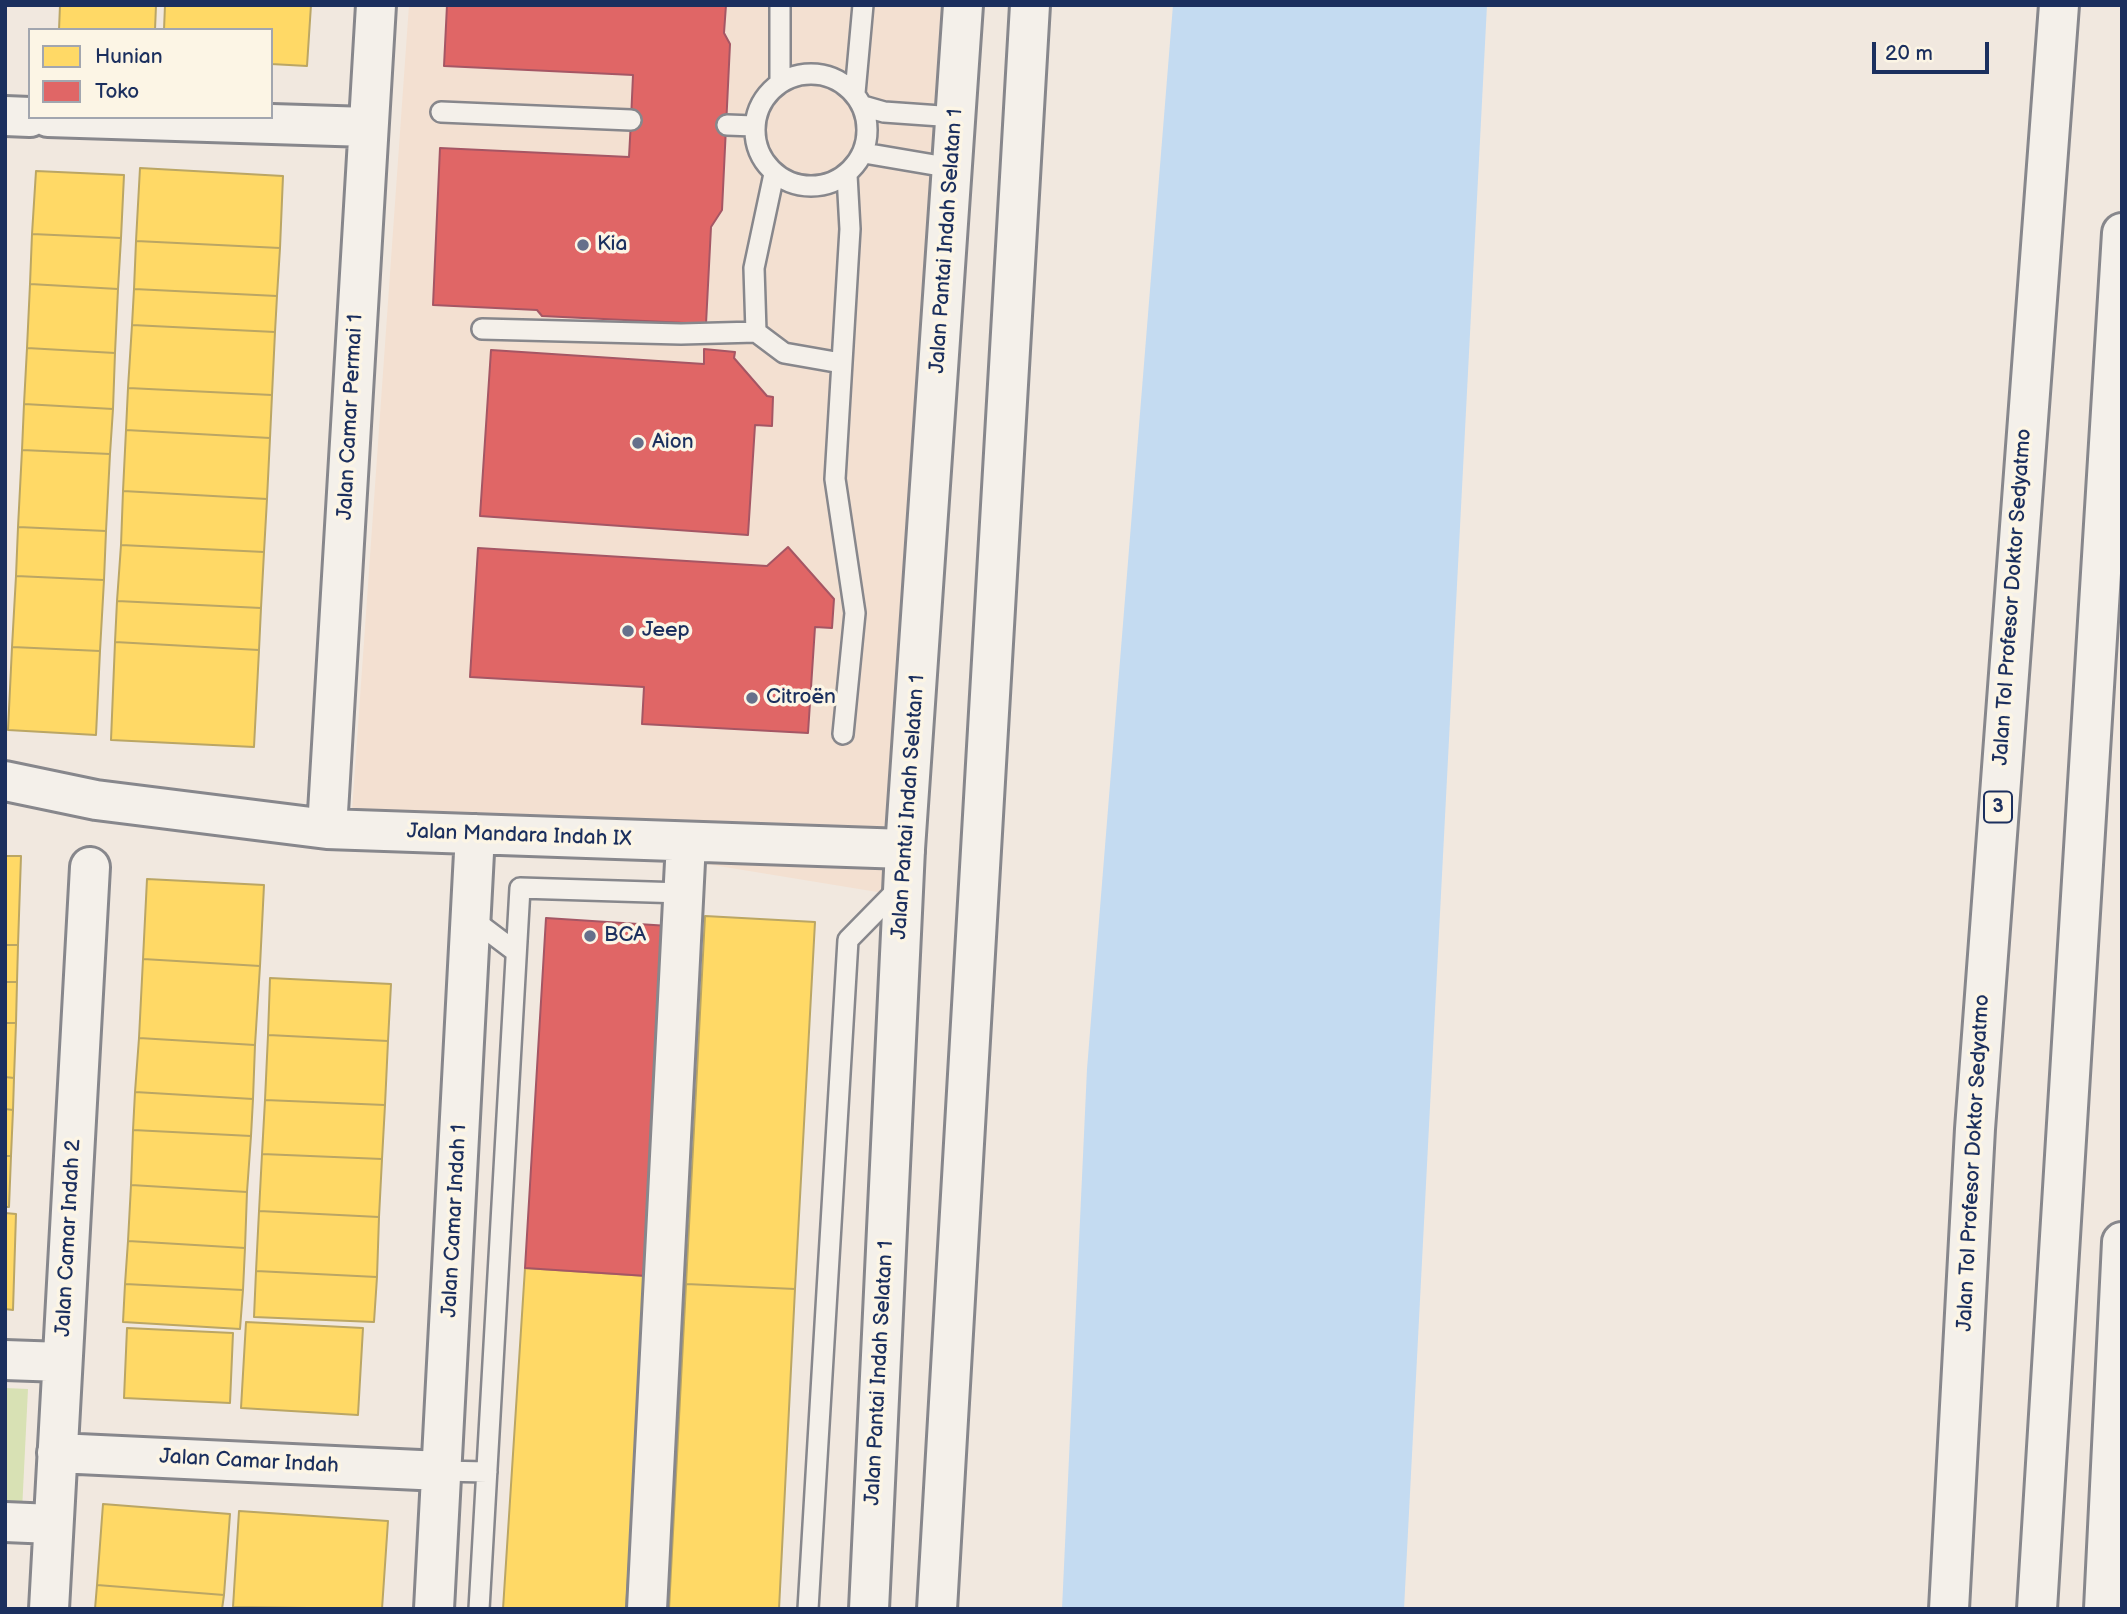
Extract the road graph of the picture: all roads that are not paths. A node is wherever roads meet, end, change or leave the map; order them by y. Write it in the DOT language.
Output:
graph roads {
  1 [pos="376,5"];
  2 [pos="780,5"];
  3 [pos="863,5"];
  4 [pos="964,5"];
  5 [pos="1030,5"];
  6 [pos="2059,5"];
  7 [pos="780,82"];
  8 [pos="859,100"];
  9 [pos="441,112"];
  10 [pos="5,116"];
  11 [pos="28,117"];
  12 [pos="955,117"];
  13 [pos="112,119"];
  14 [pos="631,120"];
  15 [pos="727,125"];
  16 [pos="754,126"];
  17 [pos="368,127"];
  18 [pos="863,153"];
  19 [pos="952,168"];
  20 [pos="774,174"];
  21 [pos="847,174"];
  22 [pos="2122,233"];
  23 [pos="482,329"];
  24 [pos="756,332"];
  25 [pos="841,363"];
  26 [pos="843,734"];
  27 [pos="5,780"];
  28 [pos="327,829"];
  29 [pos="475,834"];
  30 [pos="686,842"];
  31 [pos="904,866"];
  32 [pos="90,867"];
  33 [pos="683,893"];
  34 [pos="471,918"];
  35 [pos="516,952"];
  36 [pos="2122,1242"];
  37 [pos="5,1360"];
  38 [pos="62,1362"];
  39 [pos="57,1453"];
  40 [pos="441,1471"];
  41 [pos="487,1472"];
  42 [pos="5,1522"];
  43 [pos="54,1524"];
  44 [pos="49,1609"];
  45 [pos="434,1609"];
  46 [pos="479,1609"];
  47 [pos="647,1609"];
  48 [pos="808,1609"];
  49 [pos="869,1609"];
  50 [pos="937,1609"];
  51 [pos="1949,1609"];
  52 [pos="2037,1609"];
  53 [pos="2104,1609"];
  1 -- 17 [label="main road, Jalan Camar Permai 1"];
  2 -- 7 [label="lane"];
  3 -- 8 [label="lane"];
  4 -- 12 [label="main road, Jalan Pantai Indah Selatan 1"];
  5 -- 50 [label="main road"];
  6 -- 51 [label="main road, Jalan Tol Profesor Doktor Sedyatmo / 3"];
  7 -- 8 [label="lane"];
  7 -- 16 [label="lane"];
  8 -- 12 [label="lane"];
  8 -- 18 [label="lane"];
  9 -- 14 [label="lane"];
  10 -- 11 [label="main road"];
  12 -- 19 [label="main road, Jalan Pantai Indah Selatan 1"];
  13 -- 17 [label="main road"];
  15 -- 16 [label="lane"];
  16 -- 20 [label="lane"];
  17 -- 28 [label="main road, Jalan Camar Permai 1"];
  18 -- 19 [label="lane"];
  18 -- 21 [label="lane"];
  19 -- 31 [label="main road, Jalan Pantai Indah Selatan 1"];
  20 -- 21 [label="lane"];
  20 -- 24 [label="lane"];
  21 -- 25 [label="lane"];
  22 -- 52 [label="main road"];
  23 -- 24 [label="lane"];
  24 -- 25 [label="lane"];
  25 -- 26 [label="lane"];
  27 -- 28 [label="main road, Jalan Mandara Indah IX"];
  28 -- 29 [label="main road, Jalan Mandara Indah IX"];
  29 -- 30 [label="main road, Jalan Mandara Indah IX"];
  29 -- 34 [label="main road, Jalan Camar Indah 1"];
  30 -- 31 [label="main road, Jalan Mandara Indah IX"];
  30 -- 33 [label="main road"];
  31 -- 48 [label="lane"];
  31 -- 49 [label="main road, Jalan Pantai Indah Selatan 1"];
  32 -- 38 [label="main road, Jalan Camar Indah 2"];
  33 -- 35 [label="lane"];
  33 -- 47 [label="main road"];
  34 -- 35 [label="lane"];
  34 -- 40 [label="main road, Jalan Camar Indah 1"];
  35 -- 41 [label="lane"];
  36 -- 53 [label="main road"];
  37 -- 38 [label="main road"];
  38 -- 39 [label="main road, Jalan Camar Indah 2"];
  39 -- 40 [label="main road, Jalan Camar Indah"];
  39 -- 43 [label="main road, Jalan Camar Indah 2"];
  40 -- 41 [label="lane"];
  40 -- 45 [label="main road, Jalan Camar Indah 1"];
  41 -- 46 [label="lane"];
  42 -- 43 [label="main road"];
  43 -- 44 [label="main road, Jalan Camar Indah 2"];
}
